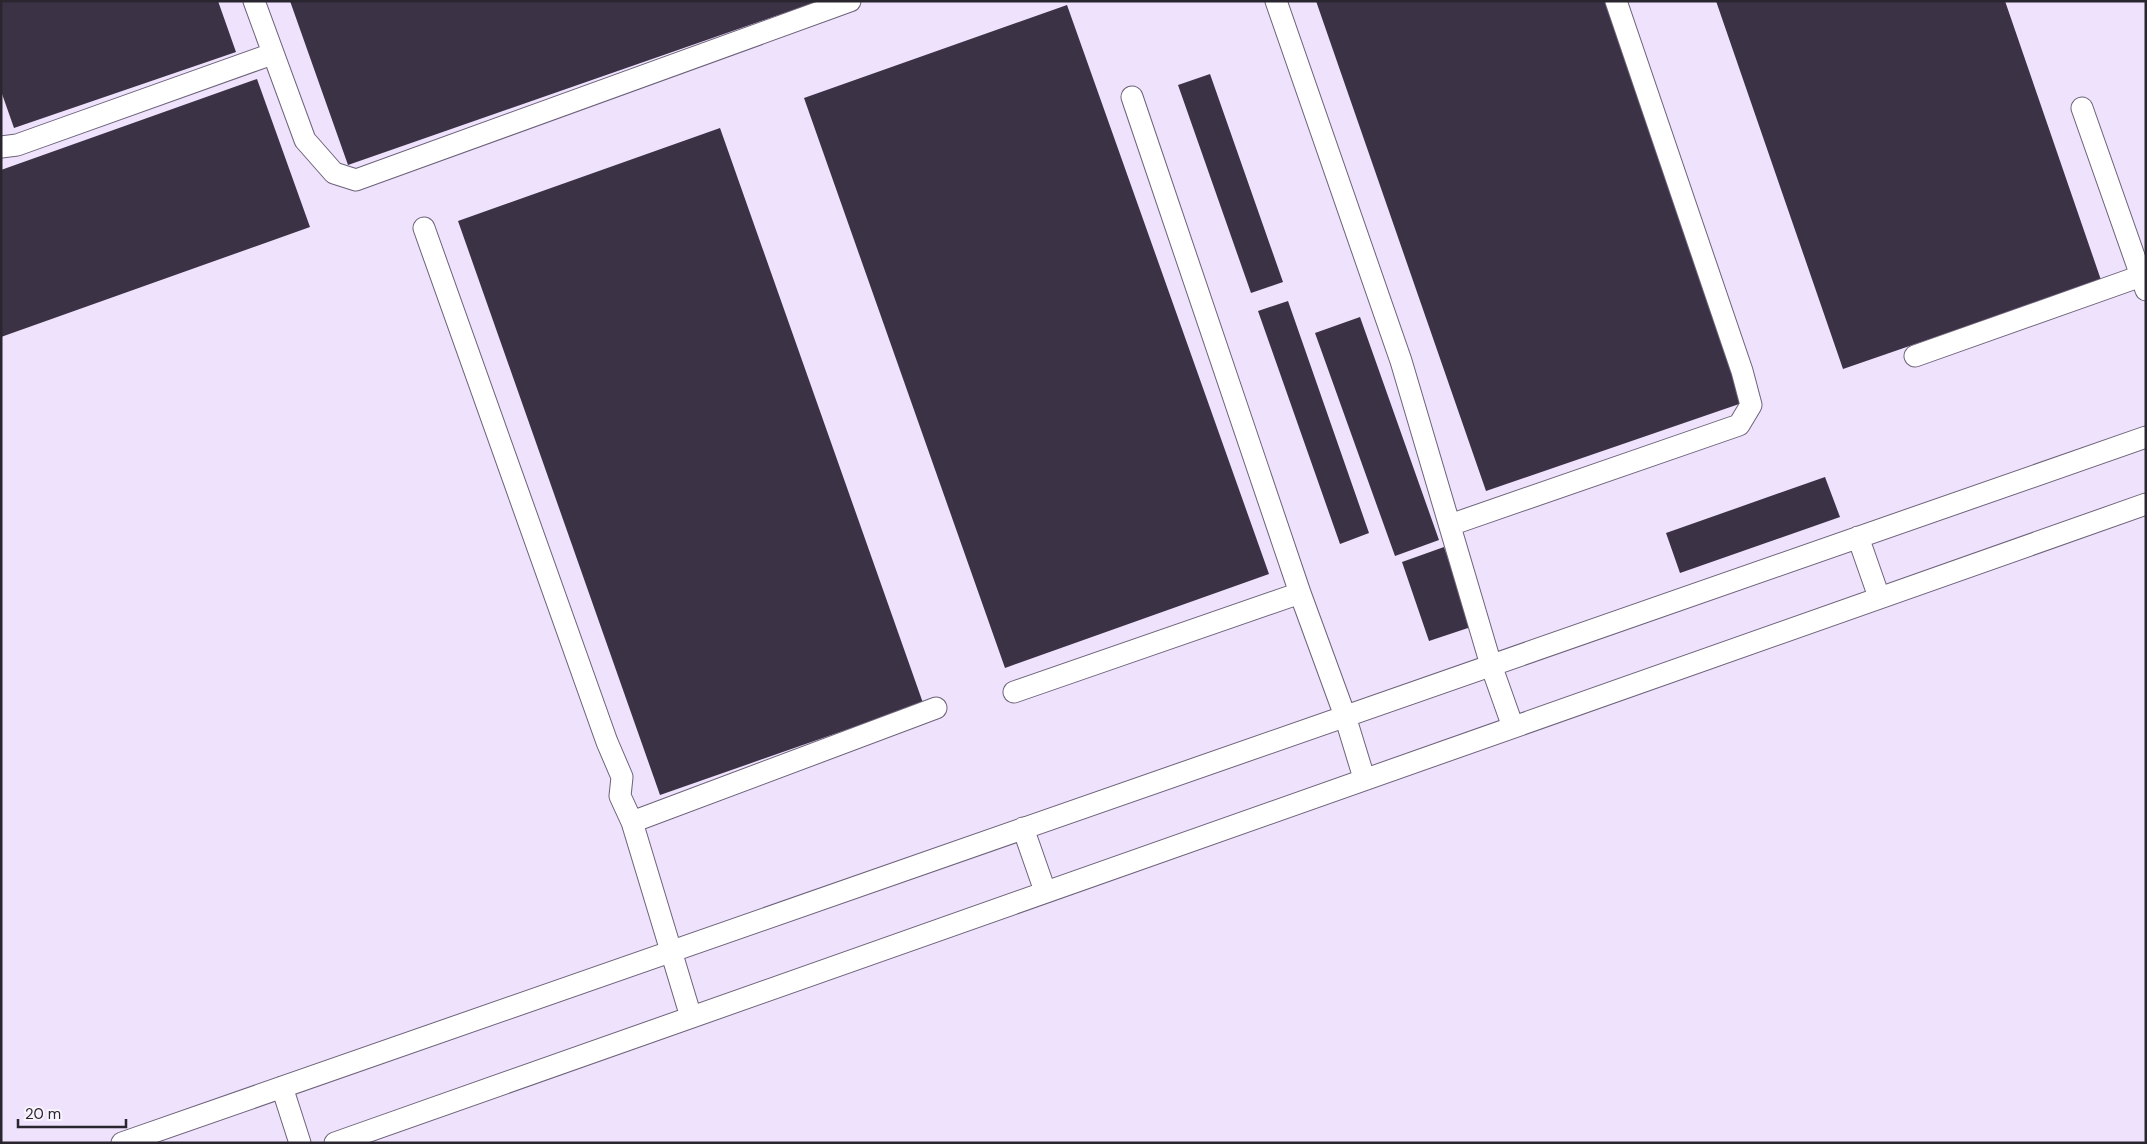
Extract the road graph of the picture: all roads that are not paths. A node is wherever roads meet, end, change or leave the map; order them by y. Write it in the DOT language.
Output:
graph roads {
  1 [pos="254,1"];
  2 [pos="850,1"];
  3 [pos="1276,1"];
  4 [pos="1616,1"];
  5 [pos="272,54"];
  6 [pos="1132,97"];
  7 [pos="2082,108"];
  8 [pos="1,147"];
  9 [pos="424,228"];
  10 [pos="2143,283"];
  11 [pos="1915,356"];
  12 [pos="2146,437"];
  13 [pos="2146,504"];
  14 [pos="1450,525"];
  15 [pos="1858,537"];
  16 [pos="1300,593"];
  17 [pos="1879,597"];
  18 [pos="1491,665"];
  19 [pos="1014,692"];
  20 [pos="936,708"];
  21 [pos="1345,716"];
  22 [pos="1512,727"];
  23 [pos="1364,778"];
  24 [pos="632,822"];
  25 [pos="1023,828"];
  26 [pos="1046,891"];
  27 [pos="671,951"];
  28 [pos="691,1017"];
  29 [pos="282,1087"];
  30 [pos="122,1143"];
  31 [pos="300,1143"];
  32 [pos="335,1143"];
  1 -- 5 [label="lane"];
  2 -- 5 [label="lane"];
  3 -- 14 [label="lane"];
  4 -- 14 [label="lane"];
  5 -- 8 [label="lane"];
  6 -- 16 [label="lane"];
  7 -- 10 [label="lane"];
  9 -- 24 [label="lane"];
  10 -- 11 [label="lane"];
  12 -- 15 [label="lane"];
  13 -- 17 [label="lane"];
  14 -- 18 [label="lane"];
  15 -- 17 [label="lane"];
  15 -- 18 [label="lane"];
  16 -- 19 [label="lane"];
  16 -- 21 [label="lane"];
  17 -- 22 [label="lane"];
  18 -- 21 [label="lane"];
  18 -- 22 [label="lane"];
  20 -- 24 [label="lane"];
  21 -- 23 [label="lane"];
  21 -- 25 [label="lane"];
  22 -- 23 [label="lane"];
  23 -- 26 [label="lane"];
  24 -- 27 [label="lane"];
  25 -- 26 [label="lane"];
  25 -- 27 [label="lane"];
  26 -- 28 [label="lane"];
  27 -- 28 [label="lane"];
  27 -- 29 [label="lane"];
  28 -- 32 [label="lane"];
  29 -- 30 [label="lane"];
  29 -- 31 [label="lane"];
}
